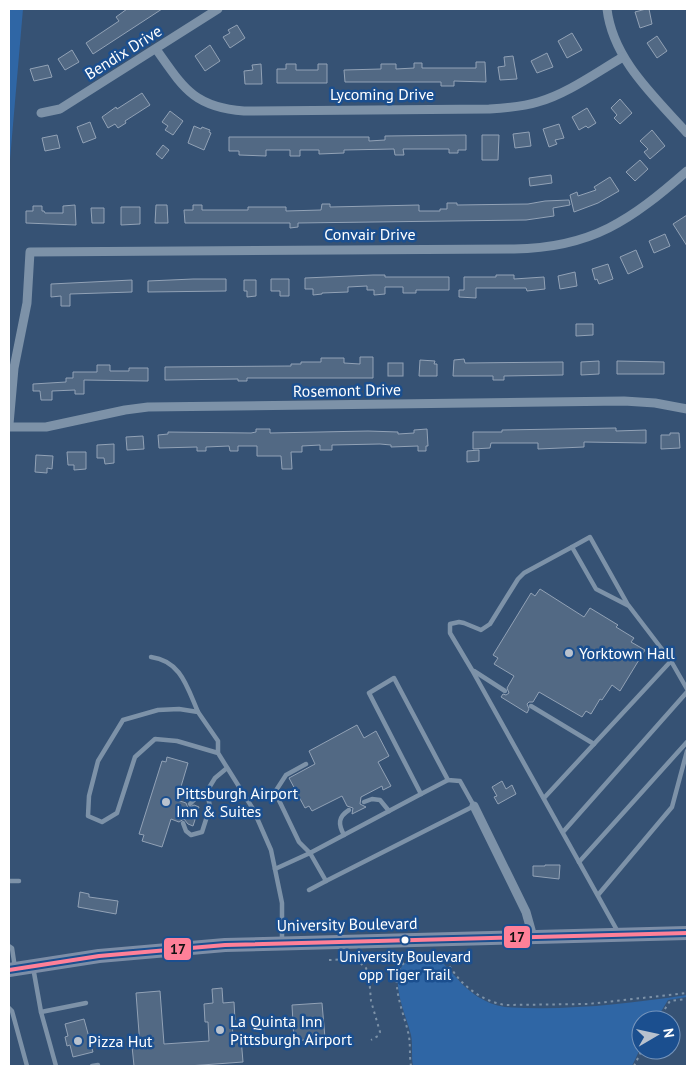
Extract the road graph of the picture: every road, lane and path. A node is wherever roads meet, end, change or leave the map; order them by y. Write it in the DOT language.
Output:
graph roads {
  1 [pos="218,9"];
  2 [pos="607,9"];
  3 [pos="156,49"];
  4 [pos="623,57"];
  5 [pos="41,113"];
  6 [pos="687,133"];
  7 [pos="687,171"];
  8 [pos="687,409"];
  9 [pos="9,425"];
  10 [pos="572,548"];
  11 [pos="629,606"];
  12 [pos="151,656"];
  13 [pos="671,661"];
  14 [pos="472,670"];
  15 [pos="505,690"];
  16 [pos="687,690"];
  17 [pos="531,706"];
  18 [pos="198,712"];
  19 [pos="687,742"];
  20 [pos="594,744"];
  21 [pos="687,751"];
  22 [pos="218,752"];
  23 [pos="306,764"];
  24 [pos="228,768"];
  25 [pos="448,780"];
  26 [pos="207,791"];
  27 [pos="421,794"];
  28 [pos="544,798"];
  29 [pos="364,802"];
  30 [pos="190,804"];
  31 [pos="474,806"];
  32 [pos="349,810"];
  33 [pos="389,811"];
  34 [pos="184,823"];
  35 [pos="563,832"];
  36 [pos="344,835"];
  37 [pos="310,853"];
  38 [pos="580,862"];
  39 [pos="275,869"];
  40 [pos="9,881"];
  41 [pos="19,881"];
  42 [pos="326,881"];
  43 [pos="309,890"];
  44 [pos="598,895"];
  45 [pos="687,933"];
  46 [pos="620,935"];
  47 [pos="533,936"];
  48 [pos="282,943"];
  49 [pos="9,946"];
  50 [pos="329,960"];
  51 [pos="33,966"];
  52 [pos="12,970"];
  53 [pos="687,993"];
  54 [pos="687,999"];
  55 [pos="86,1004"];
  56 [pos="9,1008"];
  57 [pos="665,1010"];
  58 [pos="41,1012"];
  59 [pos="371,1040"];
  60 [pos="98,1065"];
  61 [pos="27,1066"];
  62 [pos="56,1066"];
  63 [pos="92,1066"];
  64 [pos="411,1066"];
  1 -- 3 [label="street, Bendix Drive"];
  2 -- 4 [label="street"];
  3 -- 4 [label="street, Lycoming Drive"];
  3 -- 5 [label="street, Bendix Drive"];
  4 -- 6 [label="street"];
  7 -- 9 [label="street, Convair Drive"];
  8 -- 9 [label="street, Rosemont Drive"];
  10 -- 11 [label="lane"];
  10 -- 11 [label="lane"];
  10 -- 14 [label="lane"];
  11 -- 13 [label="lane"];
  12 -- 18 [label="lane"];
  13 -- 16 [label="lane"];
  13 -- 20 [label="lane"];
  14 -- 15 [label="lane"];
  14 -- 28 [label="lane"];
  16 -- 35 [label="lane"];
  17 -- 20 [label="lane"];
  18 -- 22 [label="lane"];
  18 -- 22 [label="lane"];
  19 -- 38 [label="lane"];
  20 -- 28 [label="lane"];
  21 -- 44 [label="lane"];
  22 -- 24 [label="lane"];
  23 -- 37 [label="lane"];
  24 -- 26 [label="lane"];
  24 -- 39 [label="lane"];
  25 -- 27 [label="lane"];
  25 -- 27 [label="lane"];
  25 -- 31 [label="lane"];
  26 -- 30 [label="lane"];
  26 -- 34 [label="lane"];
  27 -- 33 [label="lane"];
  28 -- 35 [label="lane"];
  29 -- 33 [label="lane"];
  31 -- 42 [label="lane"];
  31 -- 47 [label="street"];
  32 -- 36 [label="lane"];
  33 -- 36 [label="lane"];
  35 -- 38 [label="lane"];
  36 -- 37 [label="lane"];
  37 -- 39 [label="lane"];
  37 -- 42 [label="lane"];
  38 -- 44 [label="lane"];
  39 -- 48 [label="lane"];
  40 -- 41 [label="lane"];
  42 -- 43 [label="lane"];
  44 -- 46 [label="lane"];
  45 -- 46 [label="main road, University Boulevard"];
  46 -- 47 [label="main road, University Boulevard"];
  47 -- 48 [label="main road, University Boulevard"];
  48 -- 51 [label="main road, University Boulevard"];
  49 -- 52 [label="lane"];
  50 -- 59 [label="path"];
  51 -- 52 [label="main road, University Boulevard"];
  51 -- 58 [label="lane"];
  53 -- 64 [label="path"];
  54 -- 57 [label="path"];
  55 -- 58 [label="lane"];
  56 -- 61 [label="lane"];
  58 -- 62 [label="lane"];
  60 -- 63 [label="lane"];
}
